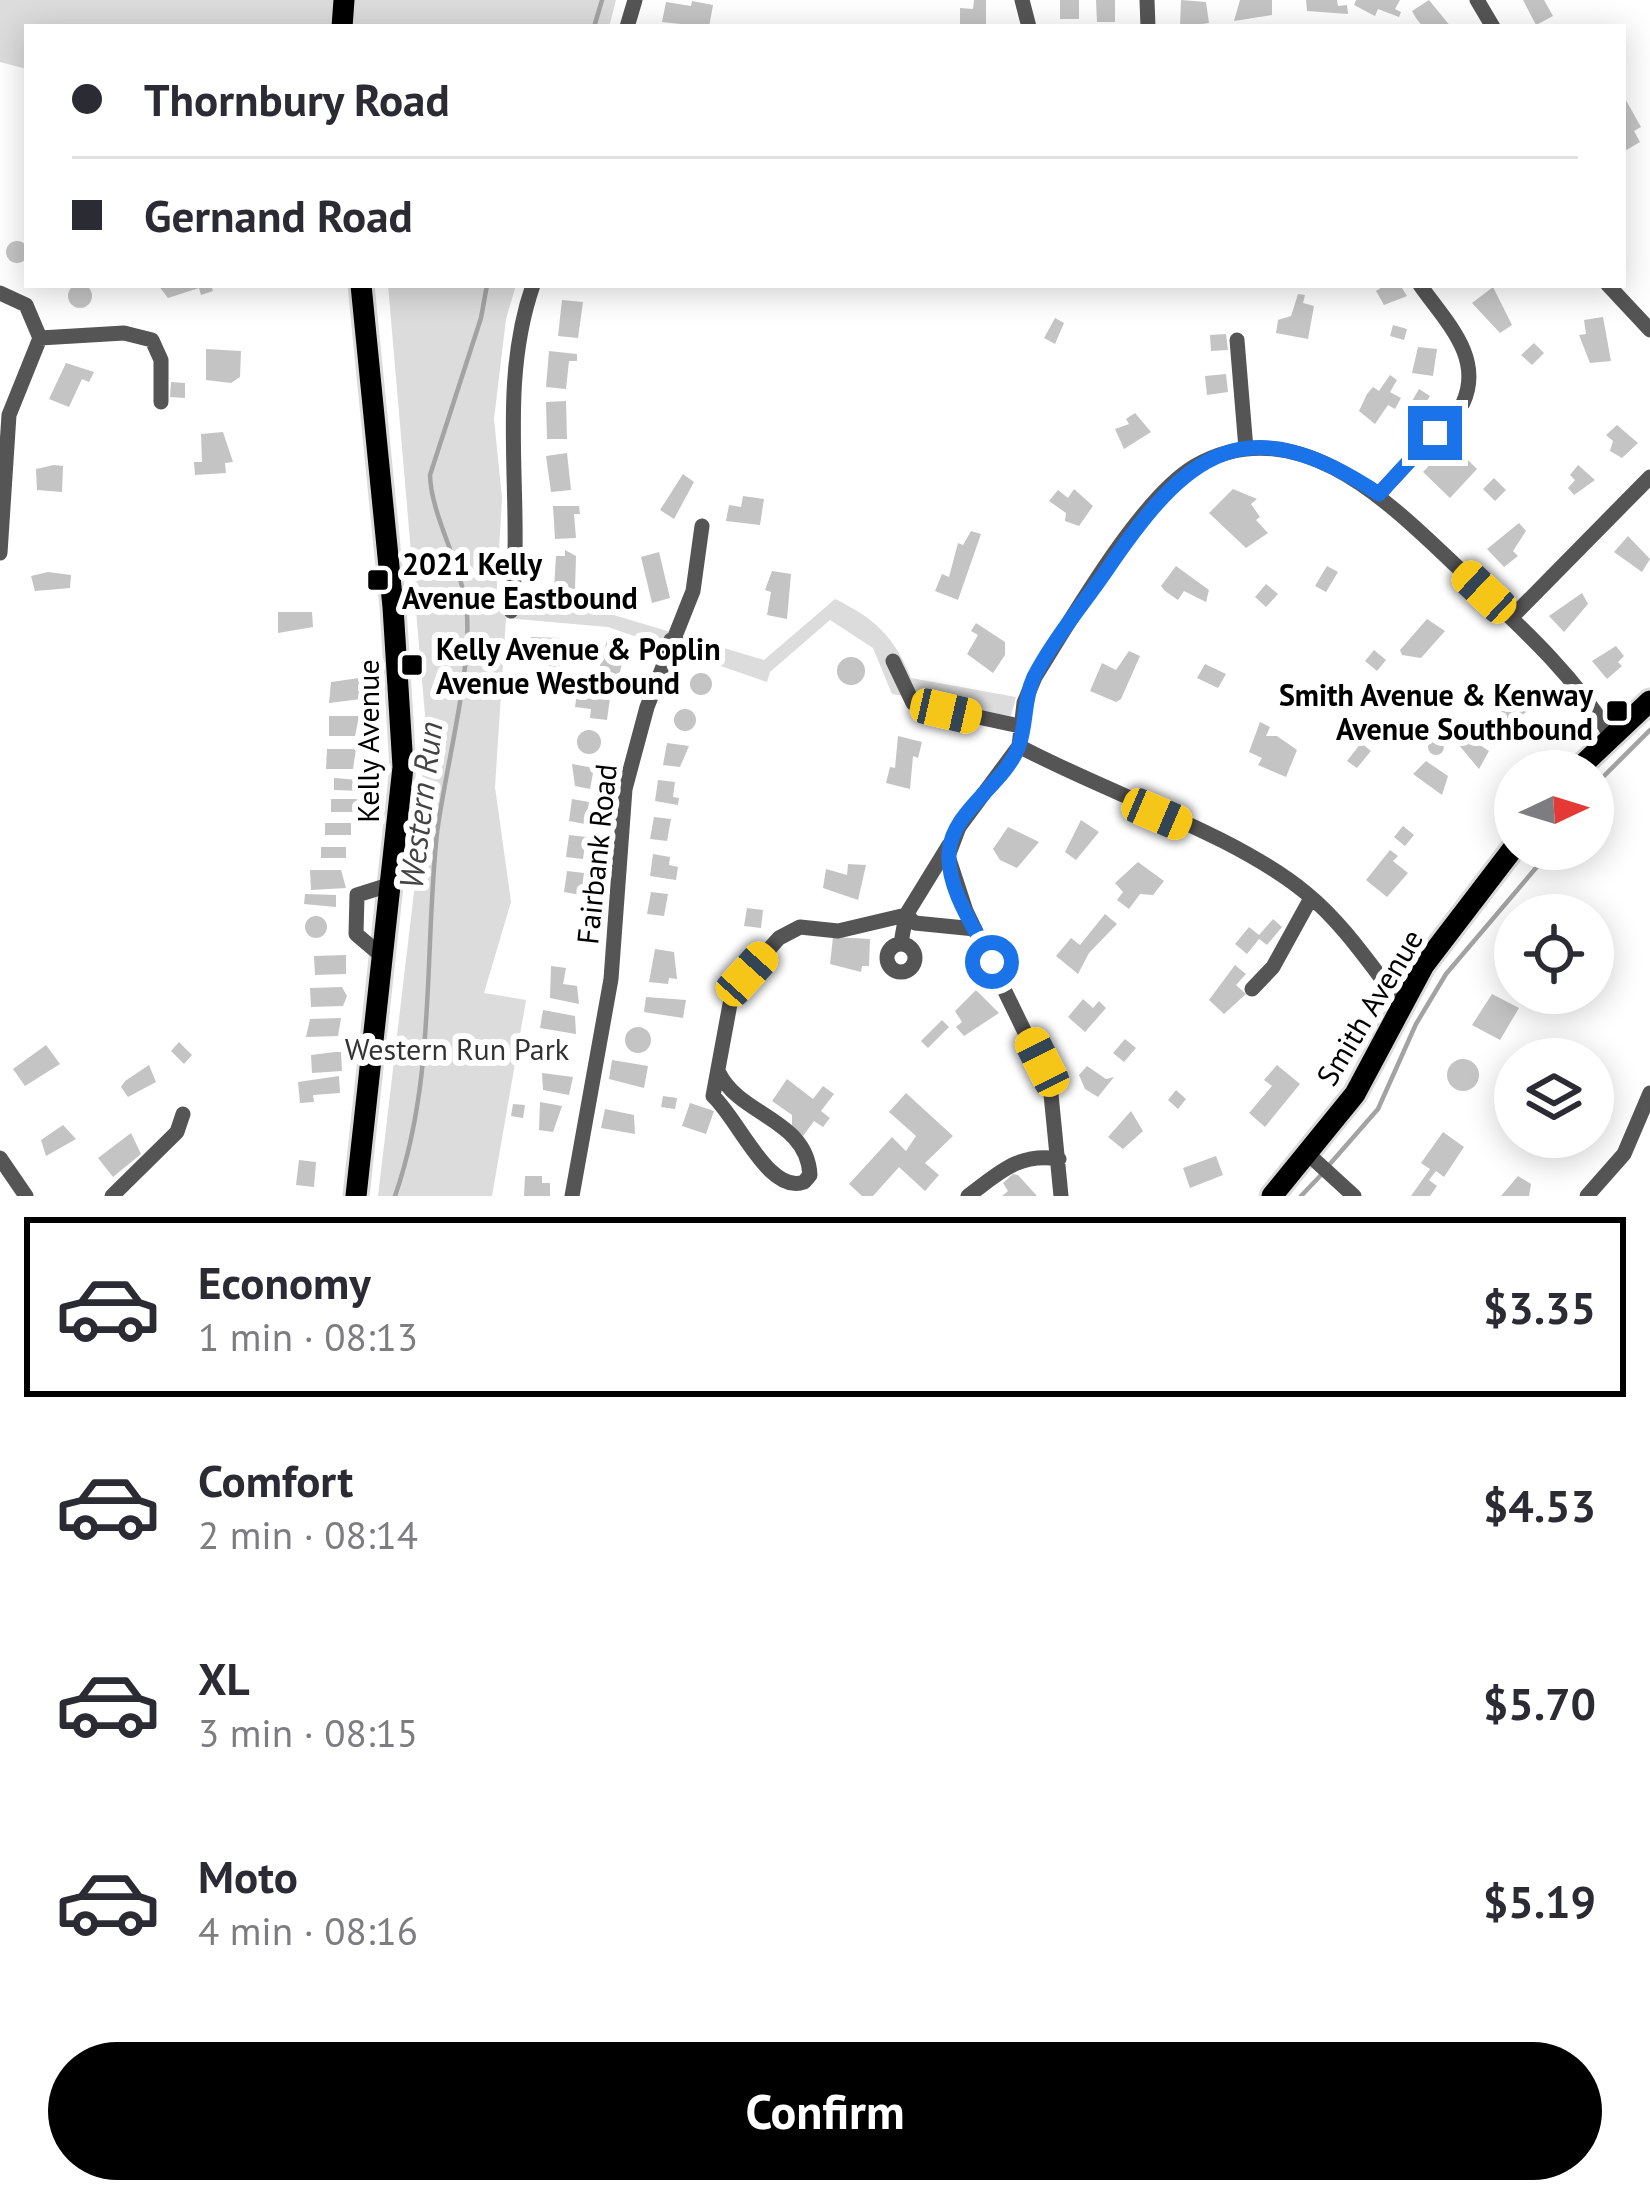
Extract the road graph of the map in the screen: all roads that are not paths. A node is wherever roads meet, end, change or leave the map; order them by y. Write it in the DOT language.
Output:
graph roads {
  1 [pos="361,288"];
  2 [pos="532,288"];
  3 [pos="1422,288"];
  4 [pos="1611,288"];
  5 [pos="0,293"];
  6 [pos="1650,330"];
  7 [pos="40,338"];
  8 [pos="1237,340"];
  9 [pos="161,402"];
  10 [pos="1246,449"];
  11 [pos="1650,477"];
  12 [pos="1379,494"];
  13 [pos="702,526"];
  14 [pos="0,553"];
  15 [pos="511,610"];
  16 [pos="1511,618"];
  17 [pos="671,640"];
  18 [pos="706,652"];
  19 [pos="893,661"];
  20 [pos="1650,700"];
  21 [pos="1020,726"];
  22 [pos="1611,736"];
  23 [pos="1019,746"];
  24 [pos="1597,750"];
  25 [pos="951,841"];
  26 [pos="1496,870"];
  27 [pos="392,884"];
  28 [pos="1311,898"];
  29 [pos="906,915"];
  30 [pos="975,929"];
  31 [pos="901,943"];
  32 [pos="383,957"];
  33 [pos="1252,989"];
  34 [pos="1401,1004"];
  35 [pos="719,1073"];
  36 [pos="1650,1093"];
  37 [pos="183,1114"];
  38 [pos="1308,1154"];
  39 [pos="0,1158"];
  40 [pos="1059,1159"];
  41 [pos="804,1182"];
  42 [pos="26,1196"];
  43 [pos="112,1196"];
  44 [pos="356,1196"];
  45 [pos="572,1196"];
  46 [pos="817,1196"];
  47 [pos="968,1196"];
  48 [pos="1061,1196"];
  49 [pos="1272,1196"];
  50 [pos="1354,1196"];
  51 [pos="1587,1196"];
  1 -- 27 [label="main road, Kelly Avenue"];
  2 -- 15 [label="street"];
  3 -- 12 [label="street"];
  4 -- 6 [label="street"];
  5 -- 7 [label="street"];
  7 -- 9 [label="street"];
  7 -- 14 [label="street"];
  8 -- 10 [label="street"];
  10 -- 12 [label="street"];
  10 -- 21 [label="street"];
  11 -- 16 [label="street"];
  12 -- 16 [label="street"];
  13 -- 17 [label="street, Fairbank Road"];
  16 -- 22 [label="street"];
  17 -- 18 [label="street"];
  17 -- 45 [label="street, Fairbank Road"];
  19 -- 21 [label="street"];
  20 -- 22 [label="main road"];
  21 -- 23 [label="street"];
  22 -- 24 [label="main road"];
  23 -- 25 [label="street"];
  23 -- 28 [label="street"];
  25 -- 29 [label="street"];
  25 -- 30 [label="street"];
  26 -- 34 [label="main road, Smith Avenue"];
  27 -- 32 [label="main road, Kelly Avenue"];
  27 -- 32 [label="street"];
  28 -- 33 [label="street"];
  28 -- 34 [label="street"];
  29 -- 30 [label="street"];
  29 -- 31 [label="street"];
  29 -- 35 [label="street"];
  30 -- 40 [label="street"];
  32 -- 44 [label="main road, Kelly Avenue"];
  34 -- 38 [label="main road, Smith Avenue"];
  35 -- 41 [label="street"];
  35 -- 41 [label="street"];
  36 -- 51 [label="street"];
  37 -- 43 [label="street"];
  38 -- 49 [label="main road, Smith Avenue"];
  38 -- 50 [label="street"];
  39 -- 42 [label="street"];
  40 -- 47 [label="street"];
  40 -- 48 [label="street"];
  41 -- 46 [label="street"];
}
